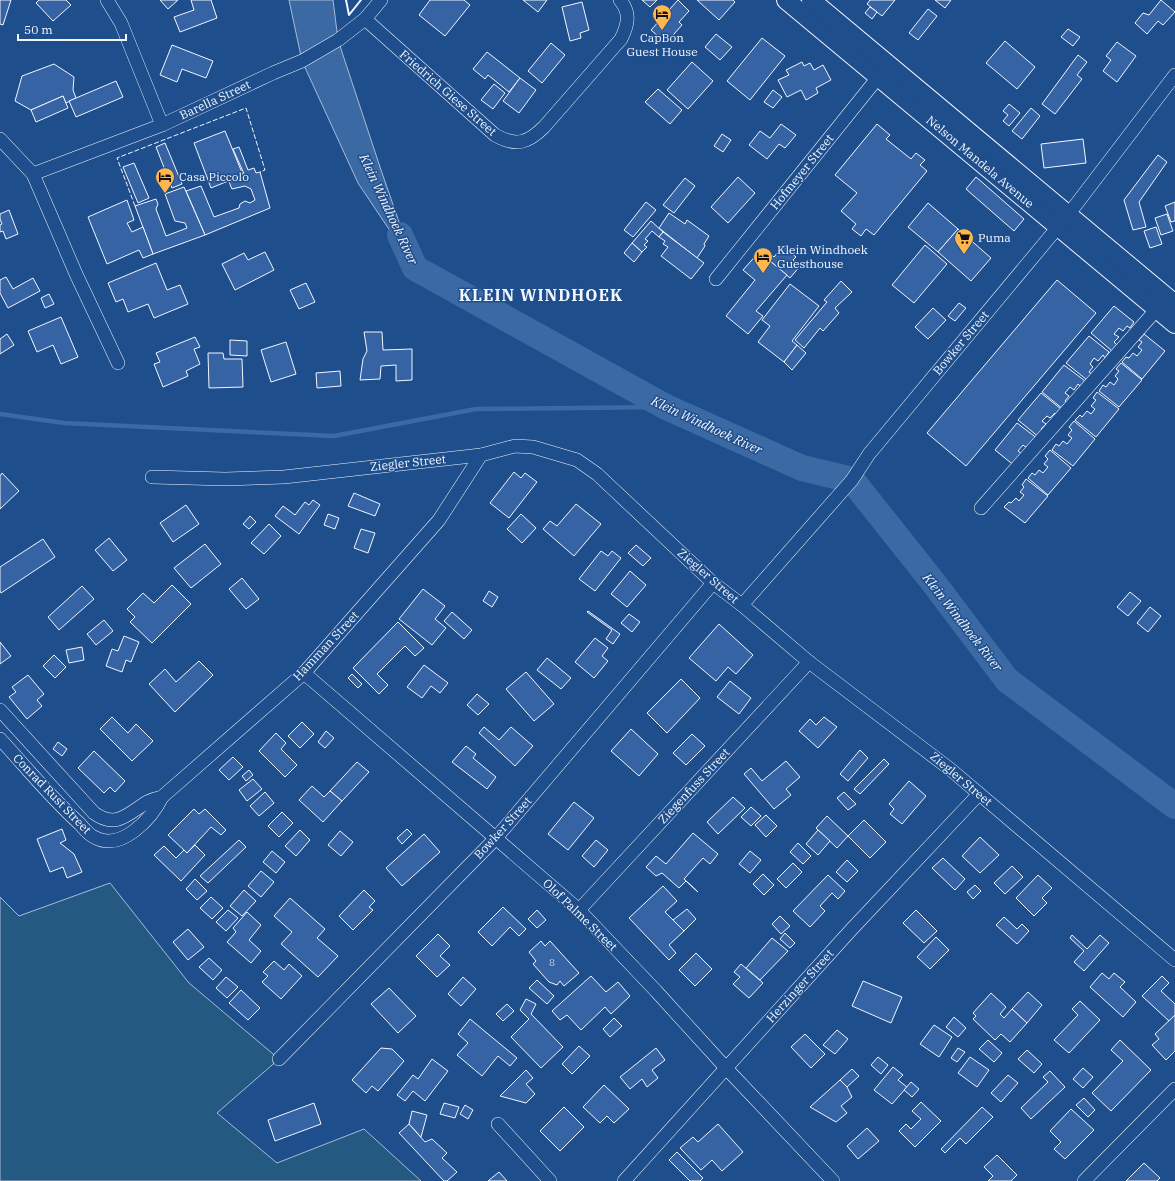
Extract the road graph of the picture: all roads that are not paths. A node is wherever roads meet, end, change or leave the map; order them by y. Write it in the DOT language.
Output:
graph roads {
  1 [pos="107,0"];
  2 [pos="381,0"];
  3 [pos="620,0"];
  4 [pos="786,0"];
  5 [pos="811,0"];
  6 [pos="364,19"];
  7 [pos="884,70"];
  8 [pos="1175,76"];
  9 [pos="162,125"];
  10 [pos="0,139"];
  11 [pos="33,174"];
  12 [pos="1063,221"];
  13 [pos="716,278"];
  14 [pos="1175,304"];
  15 [pos="1157,309"];
  16 [pos="1175,324"];
  17 [pos="118,363"];
  18 [pos="481,455"];
  19 [pos="152,477"];
  20 [pos="981,508"];
  21 [pos="713,583"];
  22 [pos="742,605"];
  23 [pos="810,662"];
  24 [pos="304,673"];
  25 [pos="0,710"];
  26 [pos="0,739"];
  27 [pos="979,794"];
  28 [pos="162,797"];
  29 [pos="121,819"];
  30 [pos="496,838"];
  31 [pos="579,910"];
  32 [pos="1175,960"];
  33 [pos="279,1059"];
  34 [pos="726,1068"];
  35 [pos="1175,1089"];
  36 [pos="498,1124"];
  37 [pos="550,1181"];
  38 [pos="624,1181"];
  39 [pos="833,1181"];
  40 [pos="1084,1181"];
  1 -- 9 [label="street"];
  2 -- 6 [label="street, Barella Street"];
  3 -- 6 [label="street, Friedrich Giese Street"];
  4 -- 7 [label="main road, Nelson Mandela Avenue"];
  5 -- 7 [label="main road, Nelson Mandela Avenue"];
  6 -- 9 [label="street, Barella Street"];
  7 -- 12 [label="main road, Nelson Mandela Avenue"];
  7 -- 13 [label="street, Hofmeyer Street"];
  8 -- 12 [label="street, Bowker Street"];
  9 -- 11 [label="street, Barella Street"];
  10 -- 11 [label="street"];
  11 -- 17 [label="street"];
  12 -- 14 [label="main road, Nelson Mandela Avenue"];
  12 -- 15 [label="main road, Nelson Mandela Avenue"];
  12 -- 22 [label="street, Bowker Street"];
  15 -- 16 [label="main road, Nelson Mandela Avenue"];
  15 -- 20 [label="street"];
  18 -- 19 [label="street, Ziegler Street"];
  18 -- 21 [label="street, Ziegler Street"];
  18 -- 24 [label="street, Hamman Street"];
  21 -- 22 [label="street, Ziegler Street"];
  21 -- 30 [label="street, Bowker Street"];
  22 -- 23 [label="street, Ziegler Street"];
  23 -- 27 [label="street, Ziegler Street"];
  23 -- 31 [label="street, Ziegenfuss Street"];
  24 -- 28 [label="street, Hamman Street"];
  24 -- 30 [label="street, Olof Palme Street"];
  25 -- 29 [label="street, Conrad Rust Street"];
  26 -- 28 [label="street, Conrad Rust Street"];
  27 -- 32 [label="street, Ziegler Street"];
  27 -- 34 [label="street, Herzinger Street"];
  28 -- 29 [label="street, Hamman Street"];
  30 -- 31 [label="street, Olof Palme Street"];
  30 -- 33 [label="street, Bowker Street"];
  31 -- 34 [label="street, Olof Palme Street"];
  34 -- 38 [label="street, Herzinger Street"];
  34 -- 39 [label="street, Olof Palme Street"];
  35 -- 40 [label="street"];
  36 -- 37 [label="street"];
}
